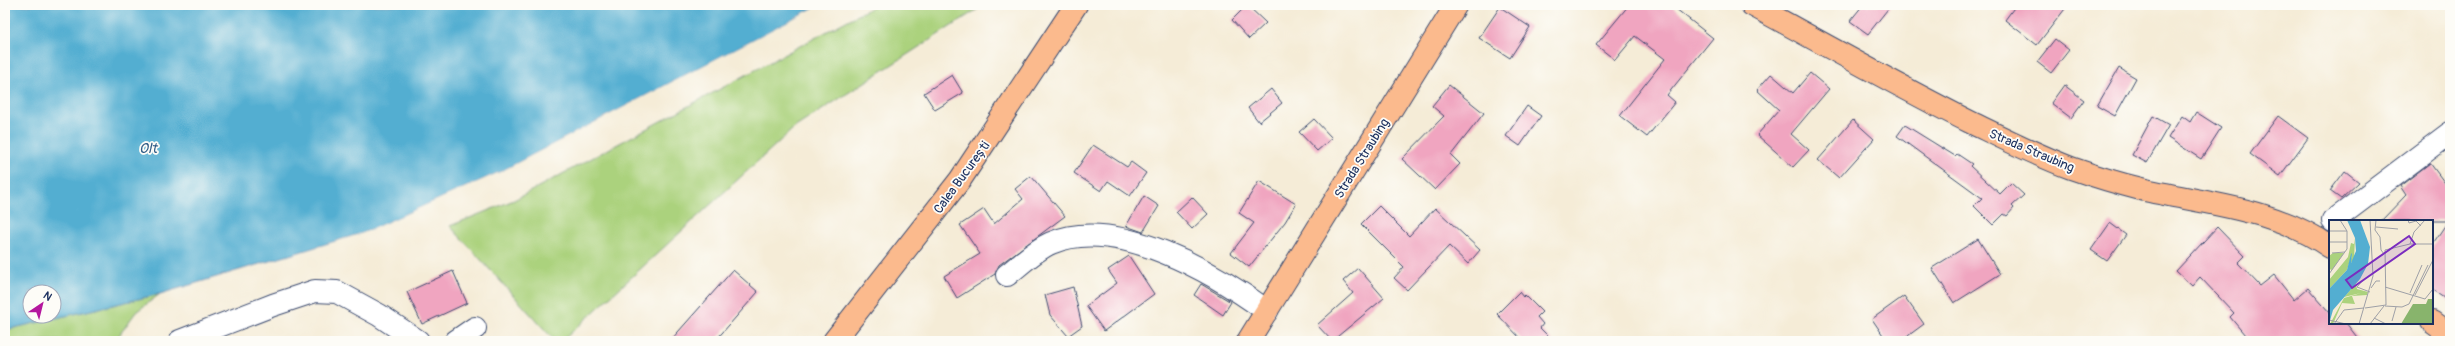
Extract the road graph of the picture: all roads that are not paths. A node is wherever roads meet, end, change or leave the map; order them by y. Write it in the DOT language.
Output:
graph roads {
  1 [pos="1076,5"];
  2 [pos="1752,5"];
  3 [pos="1450,8"];
  4 [pos="2450,133"];
  5 [pos="2334,220"];
  6 [pos="2324,235"];
  7 [pos="1007,275"];
  8 [pos="1266,311"];
  9 [pos="2433,323"];
  10 [pos="475,328"];
  11 [pos="2450,335"];
  12 [pos="180,341"];
  13 [pos="418,341"];
  14 [pos="456,341"];
  15 [pos="834,341"];
  16 [pos="1248,341"];
  1 -- 15 [label="main road, Calea București"];
  2 -- 6 [label="main road, Strada Straubing"];
  3 -- 8 [label="main road, Strada Straubing"];
  4 -- 5 [label="street"];
  7 -- 8 [label="street"];
  8 -- 16 [label="main road, Strada Straubing"];
  9 -- 11 [label="main road"];
  10 -- 14 [label="street"];
  12 -- 13 [label="street"];
}
